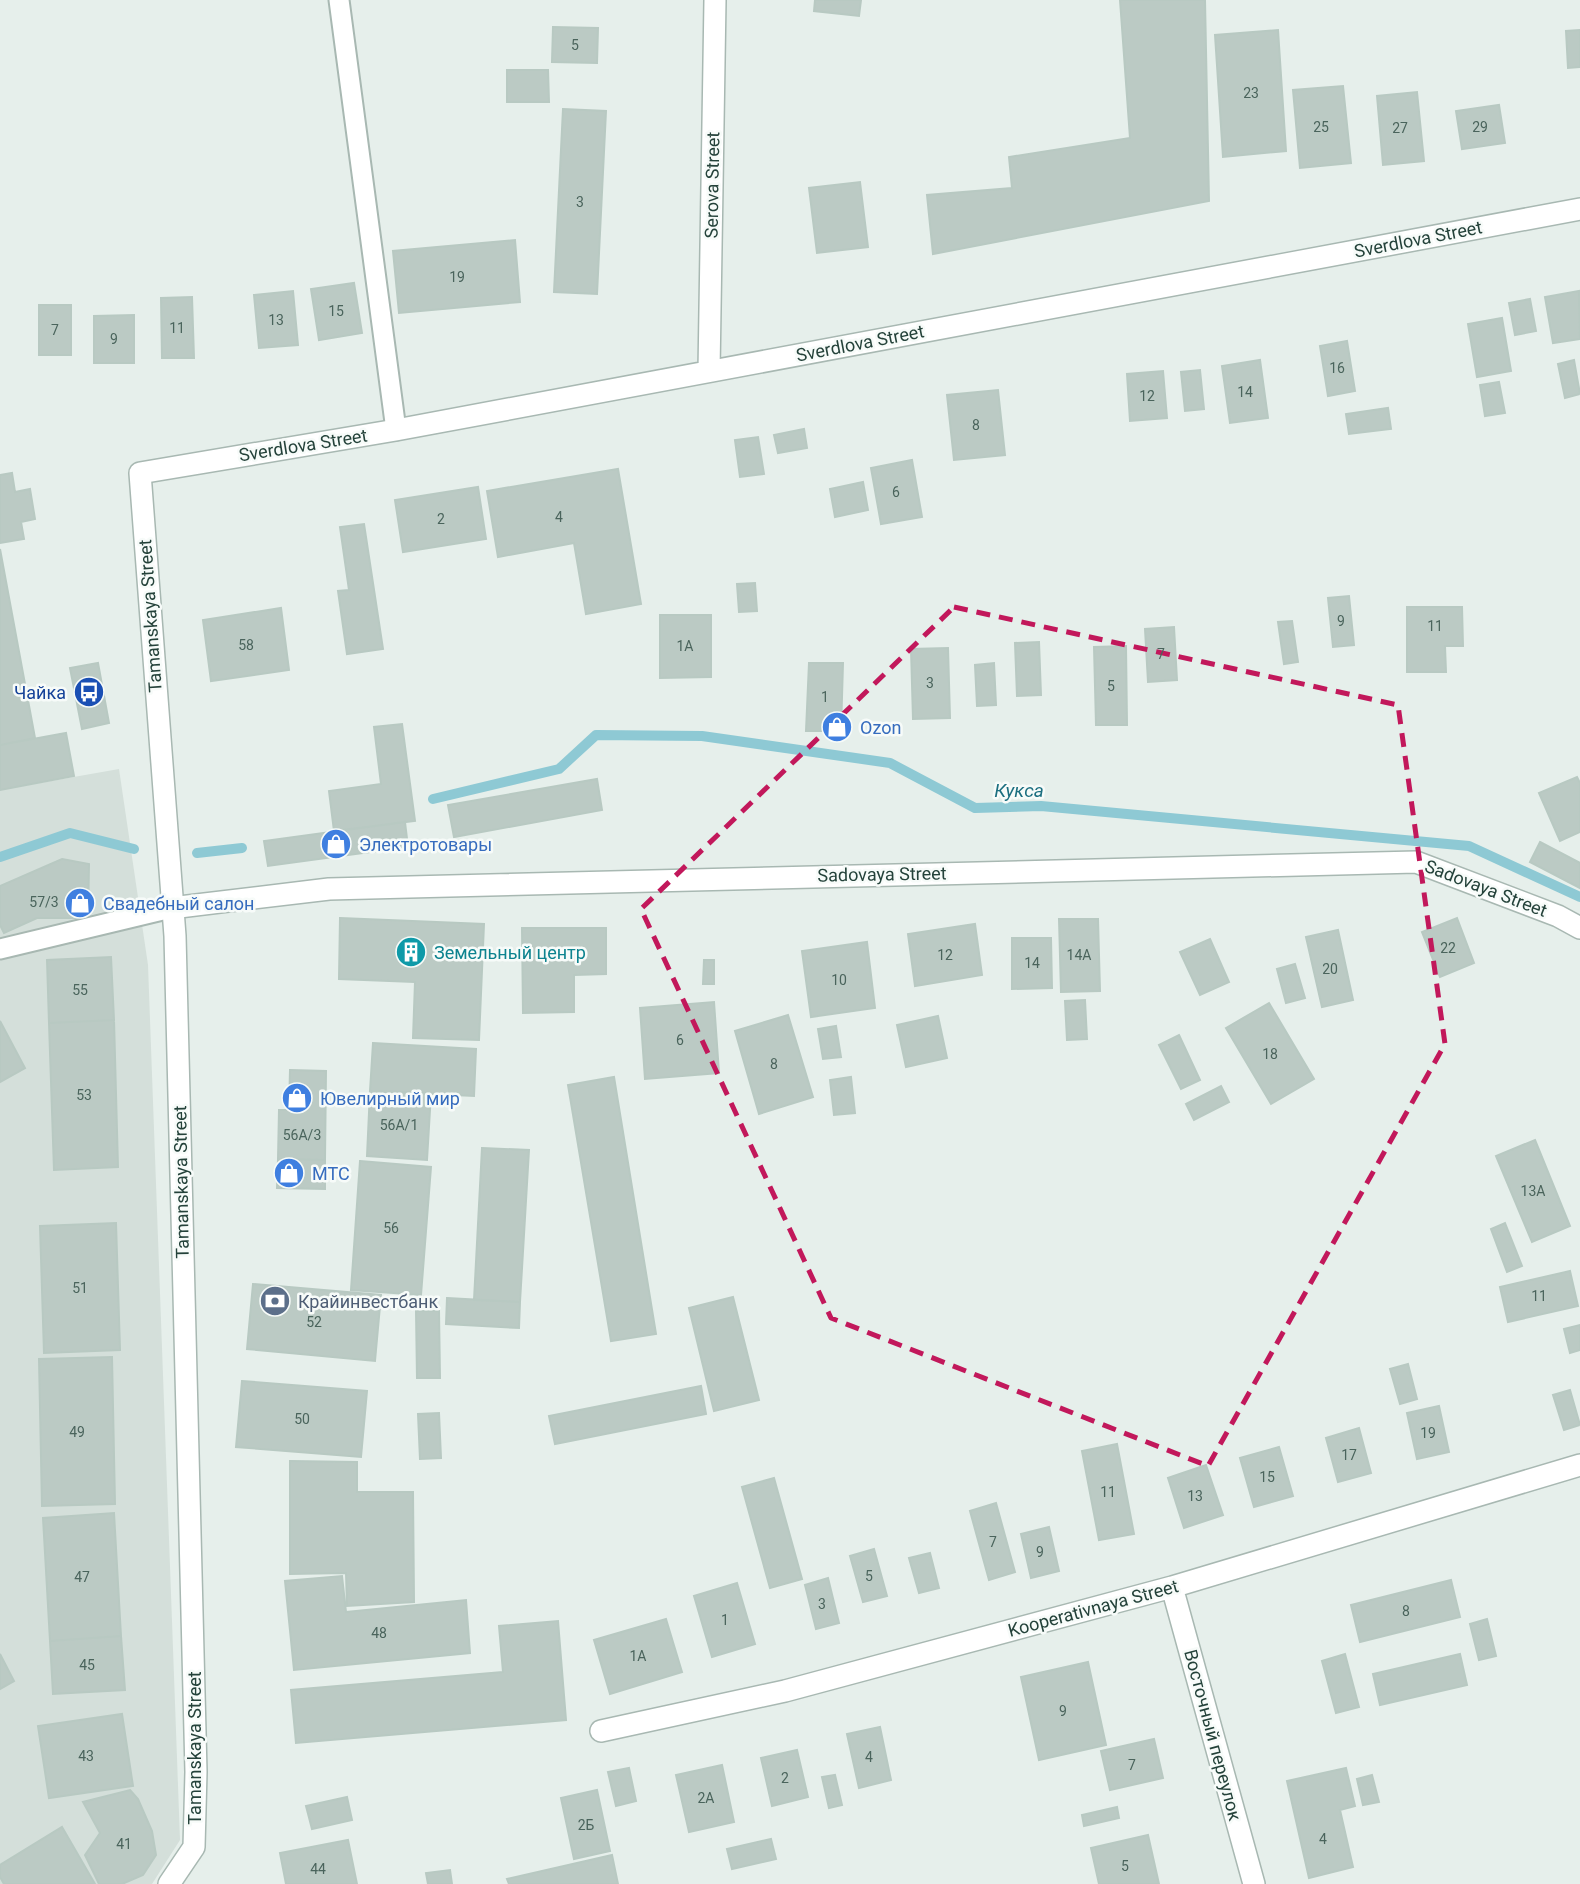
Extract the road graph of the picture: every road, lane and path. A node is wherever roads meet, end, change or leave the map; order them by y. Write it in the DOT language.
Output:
graph roads {
  1 [pos="339,0"];
  2 [pos="715,0"];
  3 [pos="1580,209"];
  4 [pos="709,371"];
  5 [pos="396,430"];
  6 [pos="140,473"];
  7 [pos="171,908"];
  8 [pos="1580,928"];
  9 [pos="0,949"];
  10 [pos="1580,1465"];
  11 [pos="1172,1587"];
  12 [pos="601,1731"];
  13 [pos="169,1884"];
  14 [pos="1254,1884"];
  1 -- 5 [label="lane"];
  2 -- 4 [label="street, Serova Street"];
  3 -- 4 [label="street, Sverdlova Street"];
  4 -- 5 [label="street, Sverdlova Street"];
  5 -- 6 [label="street, Sverdlova Street"];
  6 -- 7 [label="street, Tamanskaya Street"];
  7 -- 8 [label="street, Sadovaya Street"];
  7 -- 9 [label="lane"];
  7 -- 13 [label="street, Tamanskaya Street"];
  10 -- 11 [label="street, Kooperativnaya Street"];
  11 -- 12 [label="street, Kooperativnaya Street"];
  11 -- 14 [label="street, Восточный переулок"];
}
